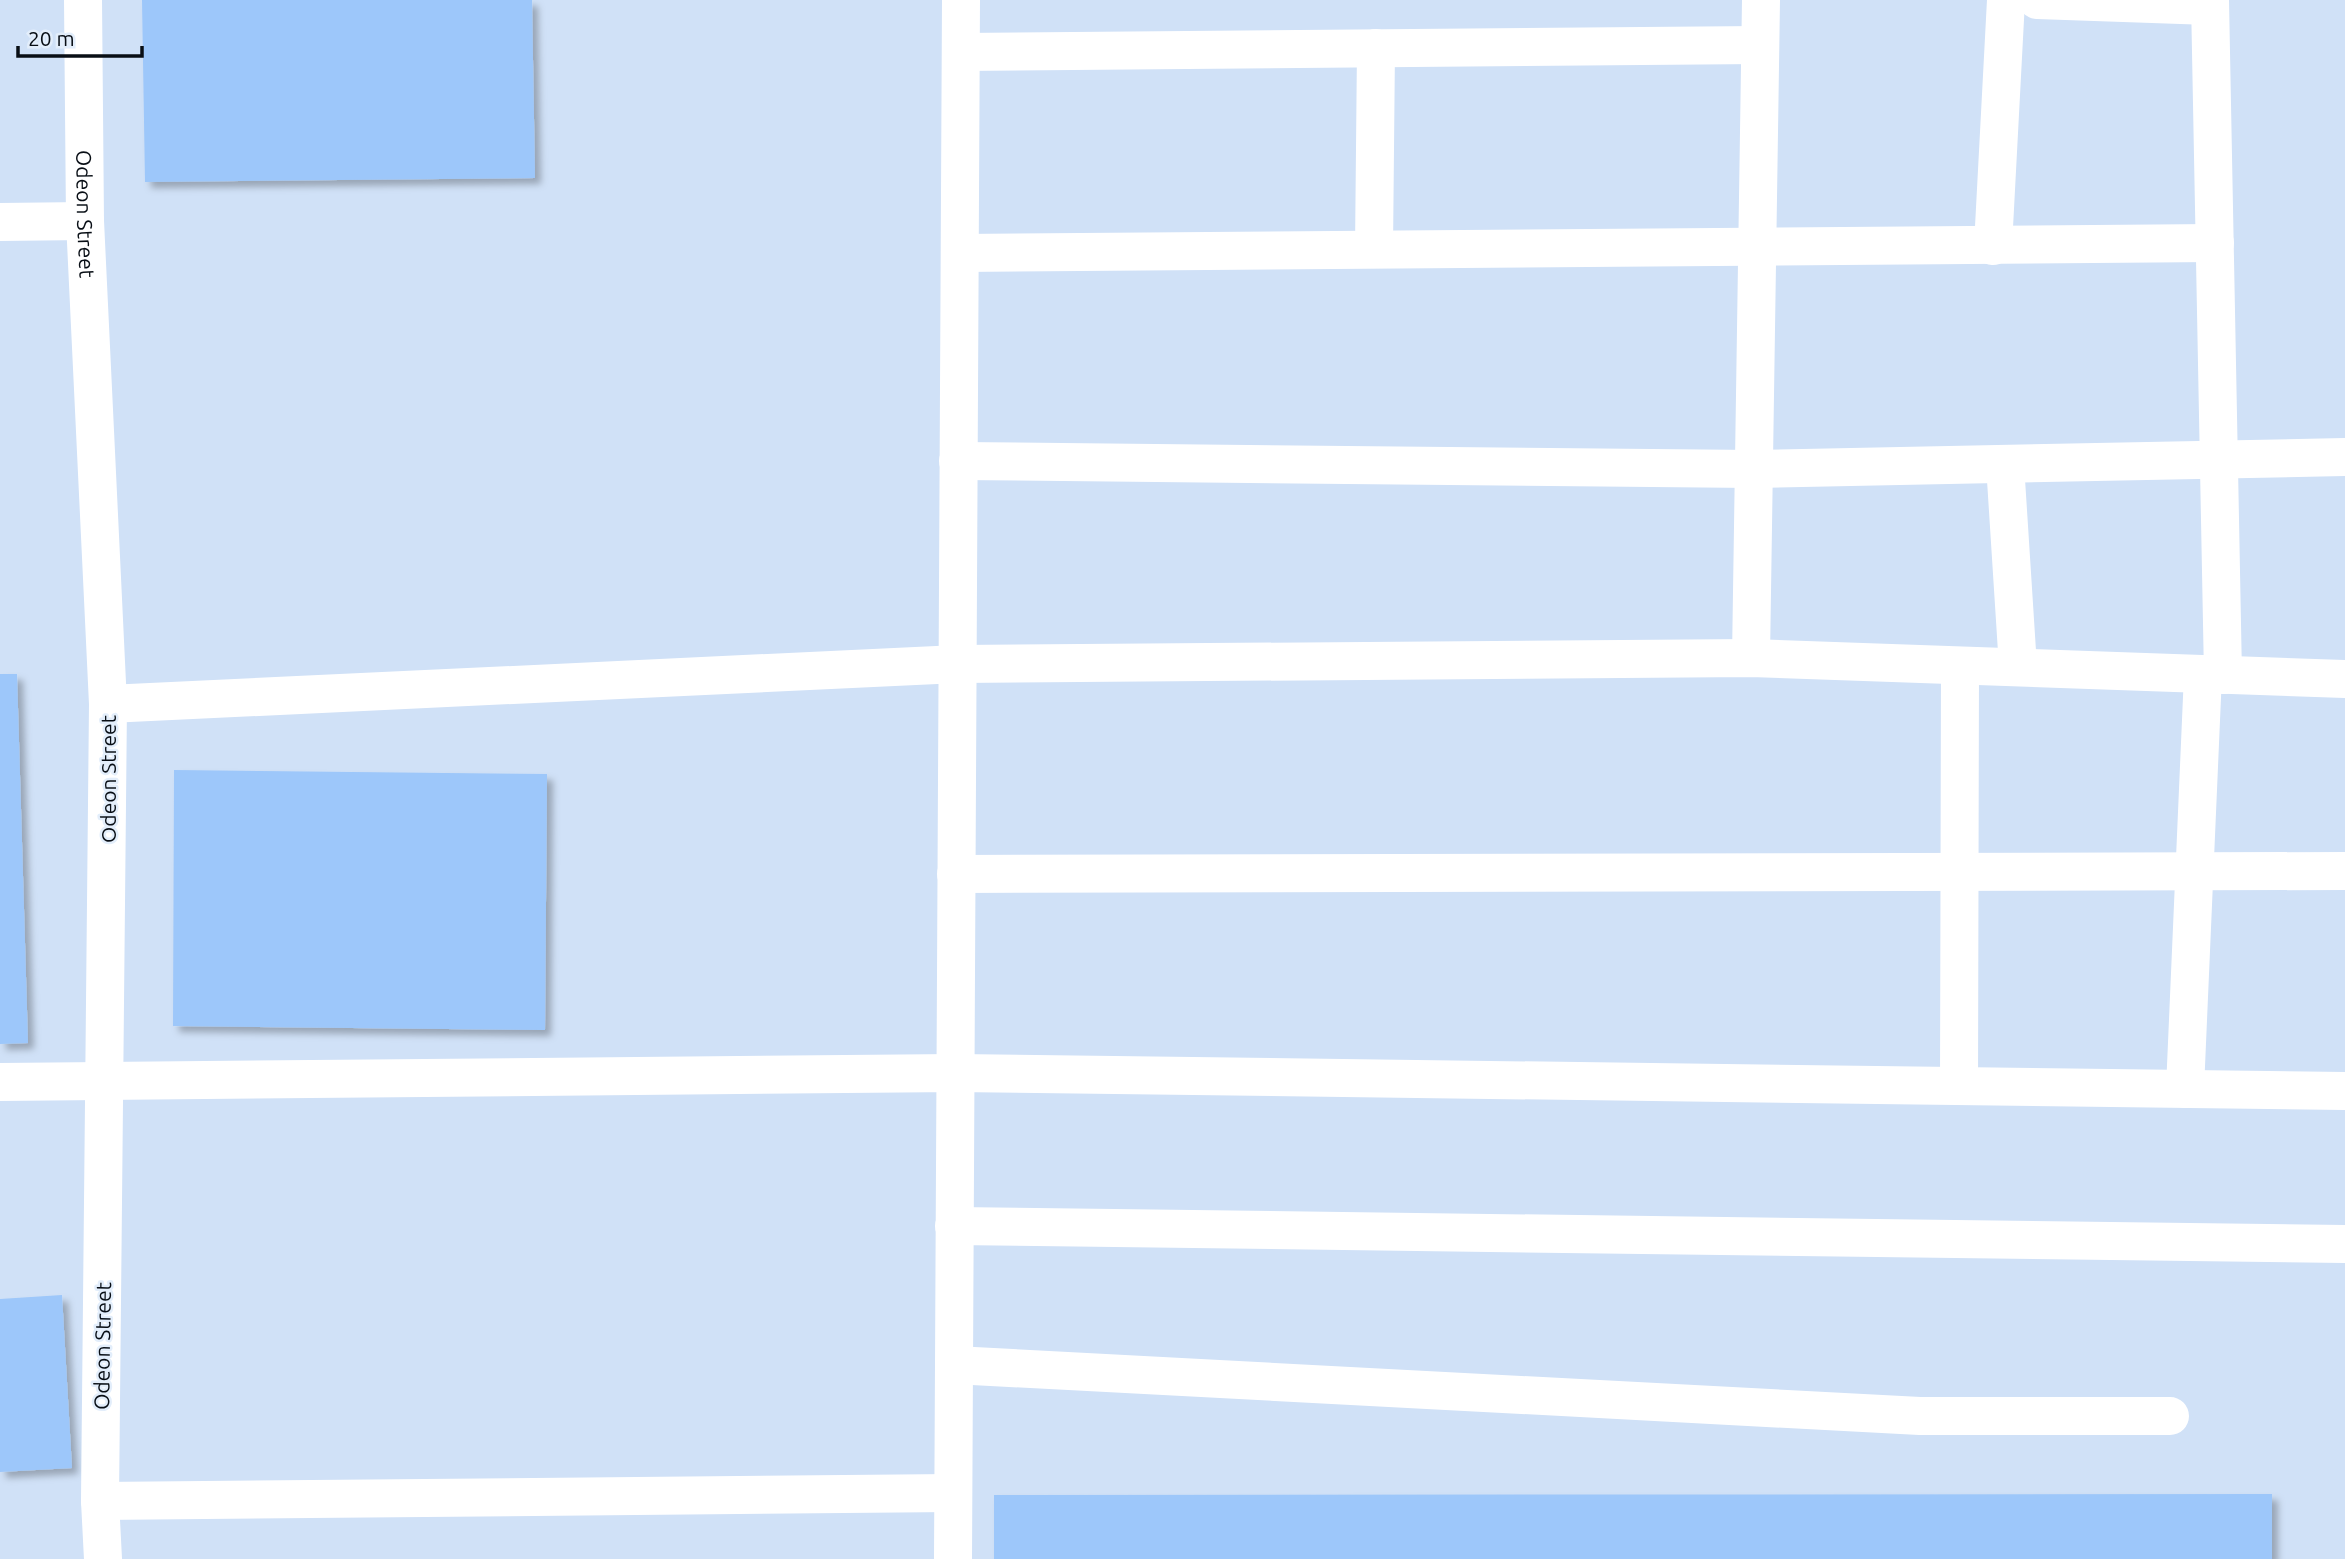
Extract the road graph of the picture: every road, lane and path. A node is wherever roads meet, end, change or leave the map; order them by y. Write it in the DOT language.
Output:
graph roads {
  1 [pos="83,0"];
  2 [pos="961,0"];
  3 [pos="1761,0"];
  4 [pos="2006,0"];
  5 [pos="2037,0"];
  6 [pos="2210,3"];
  7 [pos="1760,45"];
  8 [pos="1376,48"];
  9 [pos="961,52"];
  10 [pos="85,221"];
  11 [pos="0,222"];
  12 [pos="2215,243"];
  13 [pos="1758,245"];
  14 [pos="1993,246"];
  15 [pos="1374,249"];
  16 [pos="960,253"];
  17 [pos="2345,457"];
  18 [pos="2219,459"];
  19 [pos="958,461"];
  20 [pos="2005,464"];
  21 [pos="1754,469"];
  22 [pos="1751,658"];
  23 [pos="958,664"];
  24 [pos="1960,666"];
  25 [pos="2018,667"];
  26 [pos="2213,674"];
  27 [pos="2345,679"];
  28 [pos="108,704"];
  29 [pos="2345,871"];
  30 [pos="1960,872"];
  31 [pos="2195,872"];
  32 [pos="956,874"];
  33 [pos="956,1073"];
  34 [pos="106,1081"];
  35 [pos="0,1082"];
  36 [pos="1959,1086"];
  37 [pos="2185,1089"];
  38 [pos="2345,1091"];
  39 [pos="954,1226"];
  40 [pos="2345,1244"];
  41 [pos="954,1365"];
  42 [pos="2170,1416"];
  43 [pos="953,1493"];
  44 [pos="100,1501"];
  45 [pos="103,1559"];
  46 [pos="953,1559"];
  1 -- 10 [label="street, Odeon Street"];
  2 -- 9 [label="street"];
  3 -- 7 [label="street"];
  4 -- 14 [label="street"];
  5 -- 6 [label="street"];
  6 -- 12 [label="street"];
  7 -- 8 [label="street"];
  7 -- 13 [label="street"];
  8 -- 9 [label="street"];
  8 -- 15 [label="street"];
  9 -- 16 [label="street"];
  10 -- 11 [label="street"];
  10 -- 28 [label="street, Odeon Street"];
  12 -- 14 [label="street"];
  12 -- 18 [label="street"];
  13 -- 14 [label="street"];
  13 -- 15 [label="street"];
  13 -- 21 [label="street"];
  15 -- 16 [label="street"];
  16 -- 19 [label="street"];
  17 -- 18 [label="street"];
  18 -- 20 [label="street"];
  18 -- 26 [label="street"];
  19 -- 21 [label="street"];
  19 -- 23 [label="street"];
  20 -- 21 [label="street"];
  20 -- 25 [label="street"];
  21 -- 22 [label="street"];
  22 -- 23 [label="street"];
  22 -- 24 [label="street"];
  23 -- 28 [label="street"];
  23 -- 32 [label="street"];
  24 -- 25 [label="street"];
  24 -- 30 [label="street"];
  25 -- 26 [label="street"];
  26 -- 27 [label="street"];
  26 -- 31 [label="street"];
  28 -- 34 [label="street, Odeon Street"];
  29 -- 31 [label="street"];
  30 -- 31 [label="street"];
  30 -- 32 [label="street"];
  30 -- 36 [label="street"];
  31 -- 37 [label="street"];
  32 -- 33 [label="street"];
  33 -- 34 [label="street"];
  33 -- 36 [label="street"];
  33 -- 39 [label="street"];
  34 -- 35 [label="street"];
  34 -- 44 [label="street, Odeon Street"];
  36 -- 37 [label="street"];
  37 -- 38 [label="street"];
  39 -- 40 [label="street"];
  39 -- 41 [label="street"];
  41 -- 42 [label="street"];
  41 -- 43 [label="street"];
  43 -- 44 [label="street"];
  43 -- 46 [label="street"];
  44 -- 45 [label="street, Odeon Street"];
}
